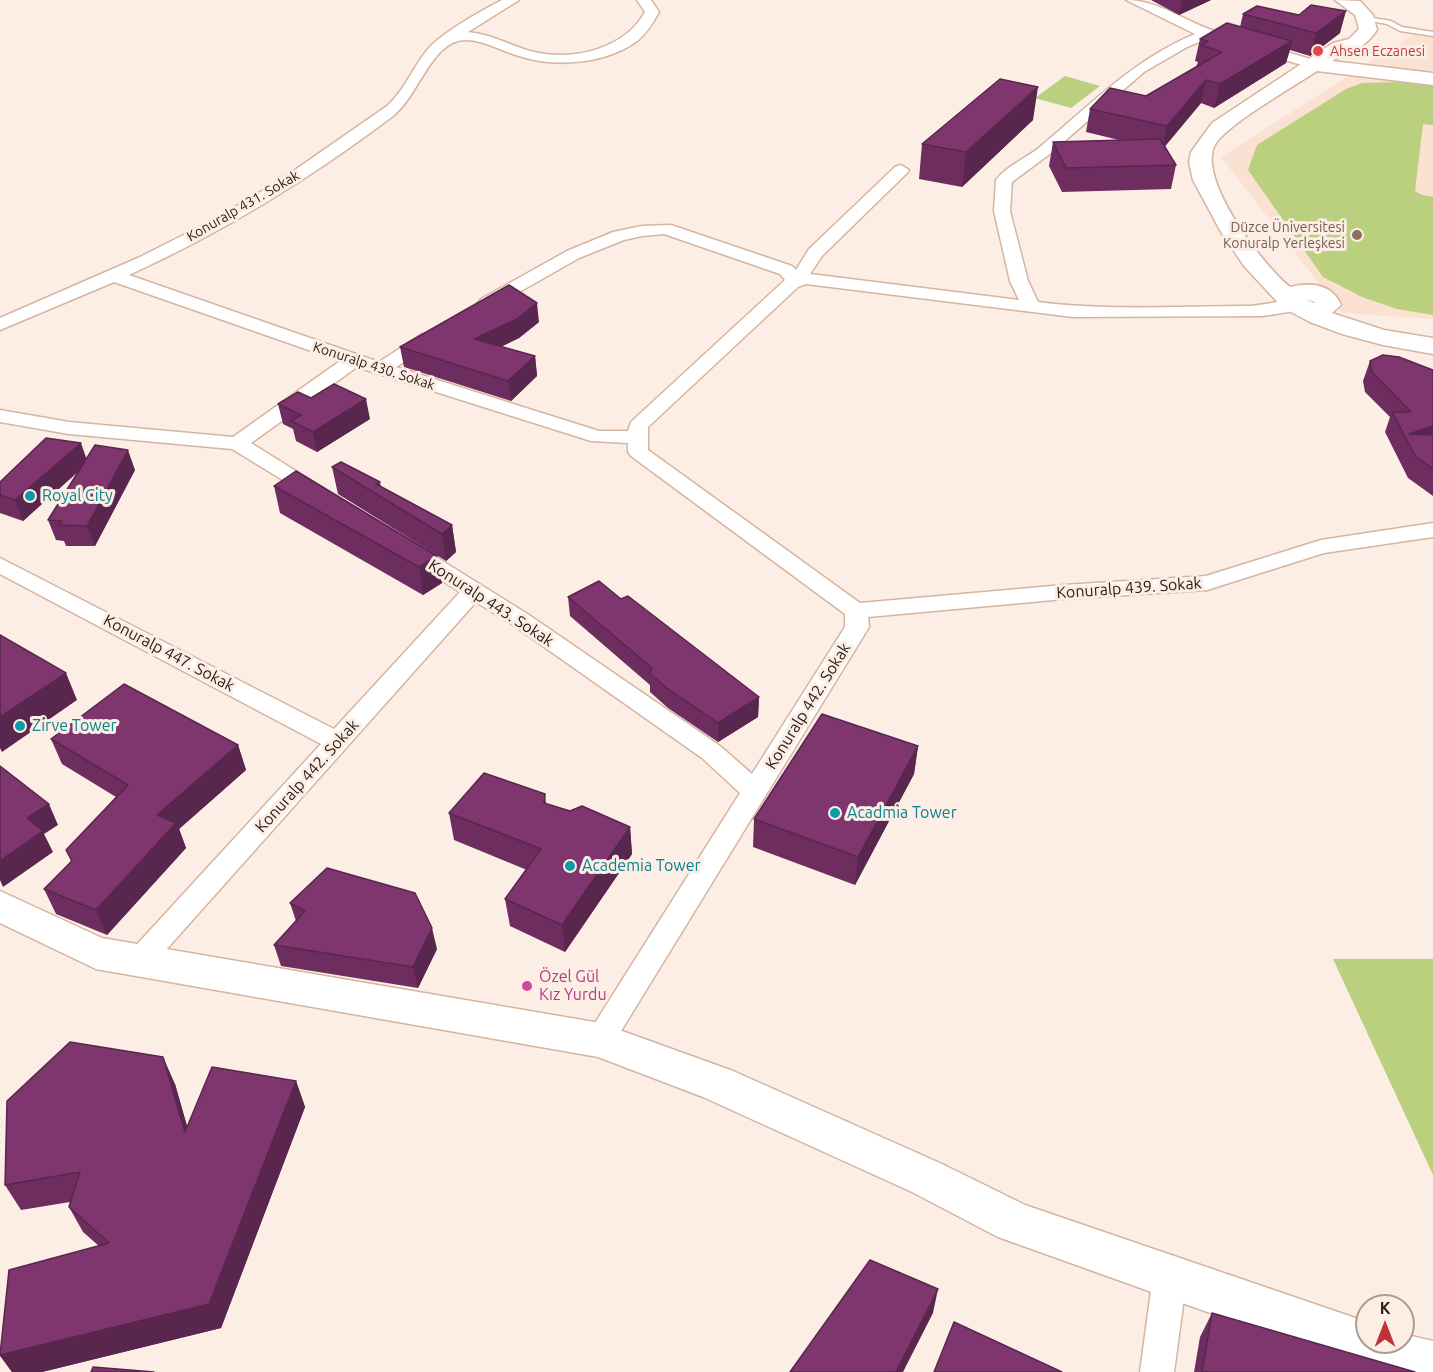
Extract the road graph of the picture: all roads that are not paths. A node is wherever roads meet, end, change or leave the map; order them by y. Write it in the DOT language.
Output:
graph roads {
  1 [pos="512,0"];
  2 [pos="645,0"];
  3 [pos="1133,0"];
  4 [pos="1344,0"];
  5 [pos="1367,19"];
  6 [pos="1207,34"];
  7 [pos="1433,34"];
  8 [pos="451,38"];
  9 [pos="1338,56"];
  10 [pos="1427,62"];
  11 [pos="1433,80"];
  12 [pos="901,170"];
  13 [pos="1246,216"];
  14 [pos="1291,273"];
  15 [pos="114,276"];
  16 [pos="797,282"];
  17 [pos="1305,302"];
  18 [pos="1032,308"];
  19 [pos="472,312"];
  20 [pos="0,325"];
  21 [pos="1433,329"];
  22 [pos="441,331"];
  23 [pos="1433,346"];
  24 [pos="354,360"];
  25 [pos="380,369"];
  26 [pos="0,416"];
  27 [pos="69,428"];
  28 [pos="638,437"];
  29 [pos="54,443"];
  30 [pos="237,443"];
  31 [pos="336,505"];
  32 [pos="1433,530"];
  33 [pos="395,542"];
  34 [pos="0,565"];
  35 [pos="474,591"];
  36 [pos="856,610"];
  37 [pos="338,742"];
  38 [pos="754,790"];
  39 [pos="0,906"];
  40 [pos="139,961"];
  41 [pos="600,1040"];
  42 [pos="1170,1276"];
  43 [pos="1433,1365"];
  44 [pos="1157,1372"];
  1 -- 8 [label="street, Konuralp 431. Sokak"];
  2 -- 8 [label="street"];
  3 -- 6 [label="street"];
  4 -- 5 [label="main road"];
  5 -- 7 [label="lane"];
  5 -- 9 [label="main road"];
  6 -- 9 [label="street"];
  6 -- 18 [label="street"];
  8 -- 15 [label="street, Konuralp 431. Sokak"];
  9 -- 10 [label="main road"];
  9 -- 11 [label="main road"];
  9 -- 13 [label="main road"];
  9 -- 17 [label="main road"];
  12 -- 16 [label="street"];
  14 -- 17 [label="main road"];
  15 -- 20 [label="street, Konuralp 431. Sokak"];
  15 -- 24 [label="street, Konuralp 430. Sokak"];
  16 -- 18 [label="street"];
  16 -- 19 [label="street"];
  16 -- 28 [label="street"];
  17 -- 18 [label="street"];
  17 -- 21 [label="main road"];
  17 -- 23 [label="main road"];
  22 -- 25 [label="street"];
  24 -- 25 [label="street, Konuralp 430. Sokak"];
  24 -- 30 [label="street"];
  25 -- 28 [label="street, Konuralp 430. Sokak"];
  26 -- 27 [label="street"];
  27 -- 29 [label="street"];
  27 -- 30 [label="street"];
  28 -- 36 [label="street"];
  30 -- 31 [label="street"];
  32 -- 36 [label="street, Konuralp 439. Sokak"];
  33 -- 35 [label="street, Konuralp 443. Sokak"];
  34 -- 37 [label="street, Konuralp 447. Sokak"];
  35 -- 37 [label="street, Konuralp 442. Sokak"];
  35 -- 38 [label="street, Konuralp 443. Sokak"];
  36 -- 38 [label="street, Konuralp 442. Sokak"];
  37 -- 40 [label="street, Konuralp 442. Sokak"];
  38 -- 41 [label="street, Konuralp 442. Sokak"];
  39 -- 40 [label="main road"];
  40 -- 41 [label="main road"];
  41 -- 42 [label="main road"];
  42 -- 43 [label="main road"];
  42 -- 44 [label="street"];
}
